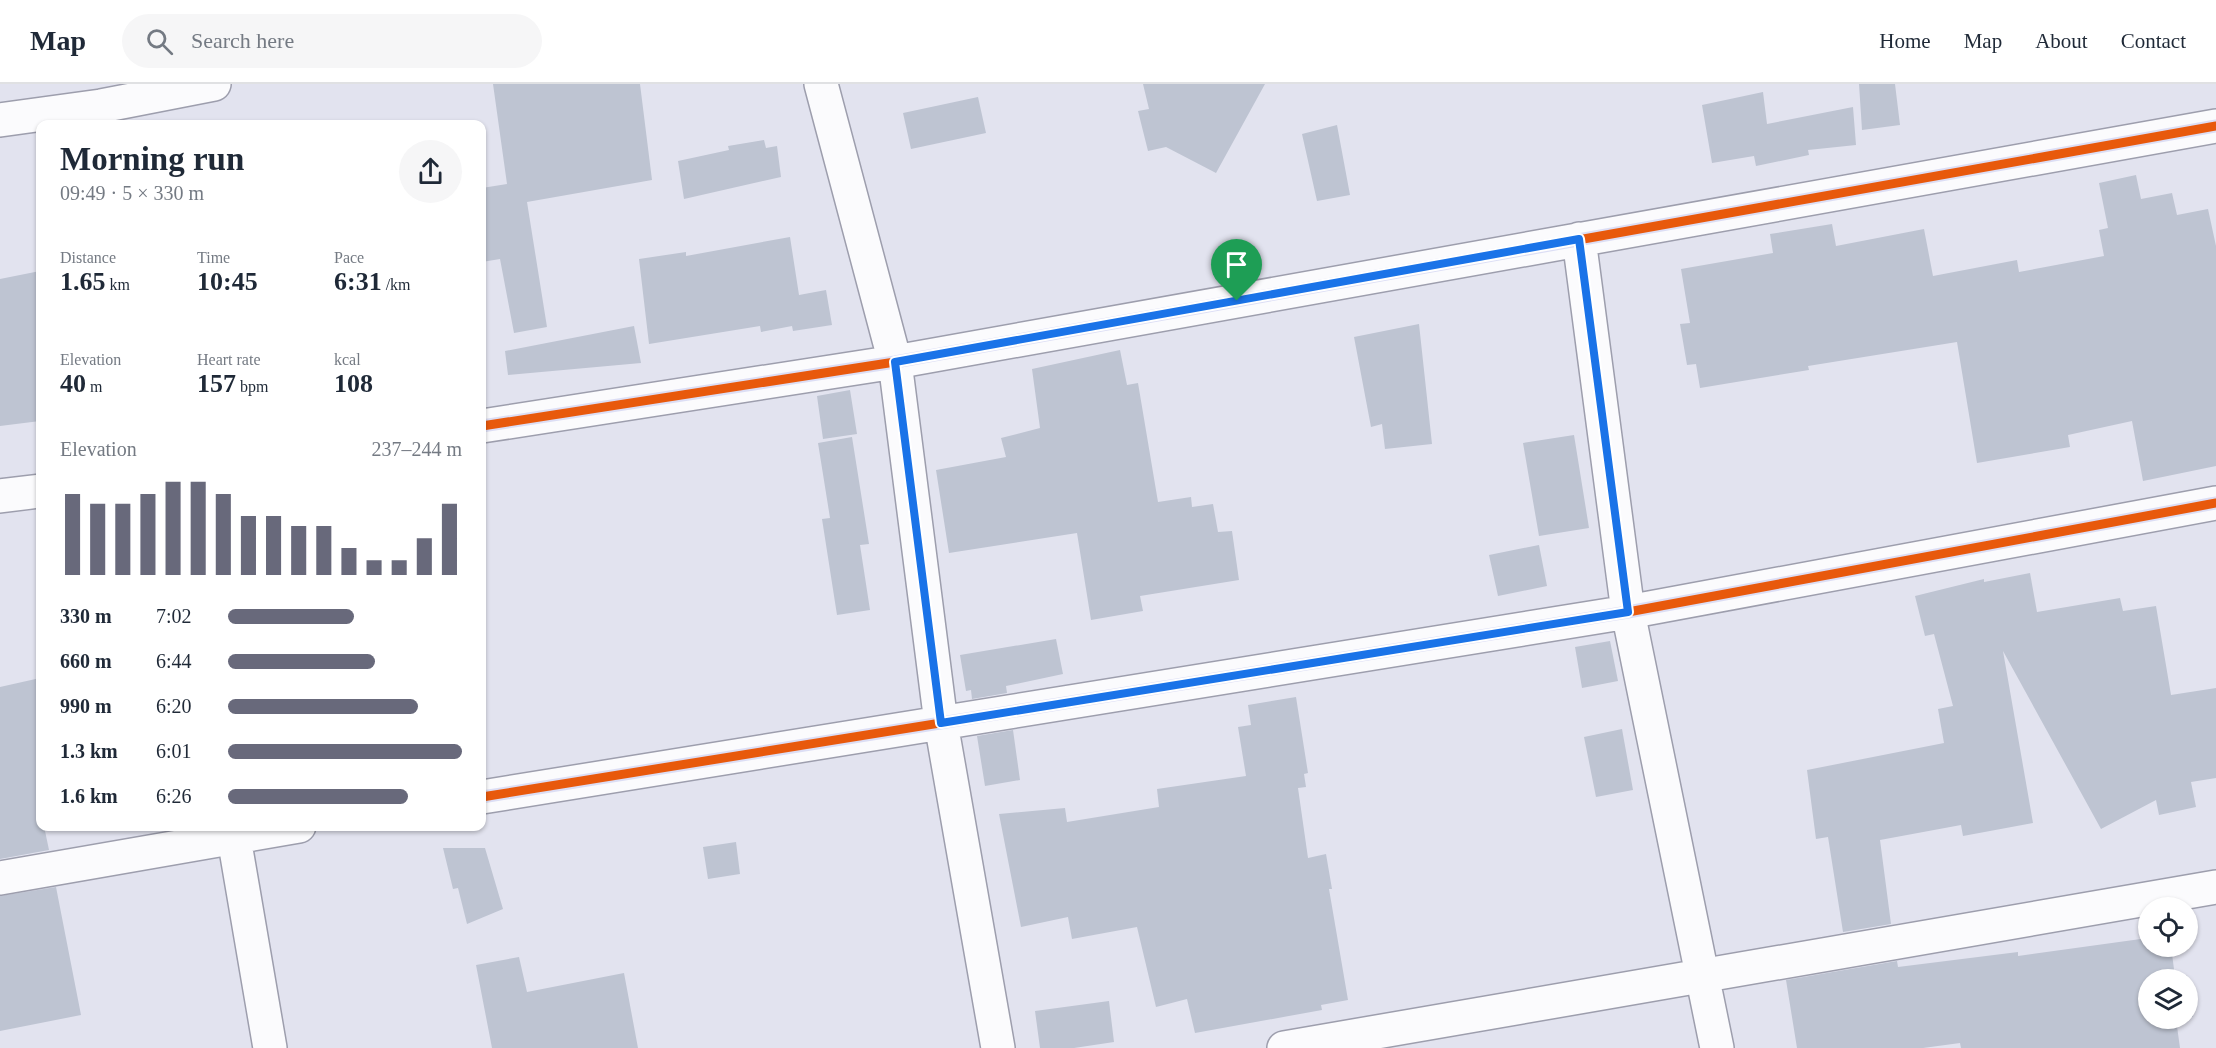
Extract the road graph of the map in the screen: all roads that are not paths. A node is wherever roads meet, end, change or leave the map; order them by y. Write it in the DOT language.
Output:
graph roads {
  1 [pos="214,84"];
  2 [pos="821,84"];
  3 [pos="101,105"];
  4 [pos="0,120"];
  5 [pos="2216,126"];
  6 [pos="1579,239"];
  7 [pos="895,362"];
  8 [pos="486,425"];
  9 [pos="36,492"];
  10 [pos="0,496"];
  11 [pos="2216,503"];
  12 [pos="1628,612"];
  13 [pos="941,723"];
  14 [pos="486,796"];
  15 [pos="233,832"];
  16 [pos="0,878"];
  17 [pos="2216,887"];
  18 [pos="1701,977"];
  19 [pos="270,1048"];
  20 [pos="998,1048"];
  21 [pos="1284,1048"];
  22 [pos="1716,1048"];
  1 -- 3 [label="street"];
  2 -- 7 [label="street"];
  3 -- 4 [label="street"];
  5 -- 6 [label="street"];
  6 -- 7 [label="street"];
  6 -- 12 [label="street"];
  7 -- 8 [label="street"];
  7 -- 13 [label="street"];
  9 -- 10 [label="street"];
  11 -- 12 [label="street"];
  12 -- 13 [label="street"];
  12 -- 18 [label="street"];
  13 -- 14 [label="street"];
  13 -- 20 [label="street"];
  15 -- 16 [label="street"];
  15 -- 19 [label="street"];
  17 -- 18 [label="street"];
  18 -- 21 [label="street"];
  18 -- 22 [label="street"];
}
